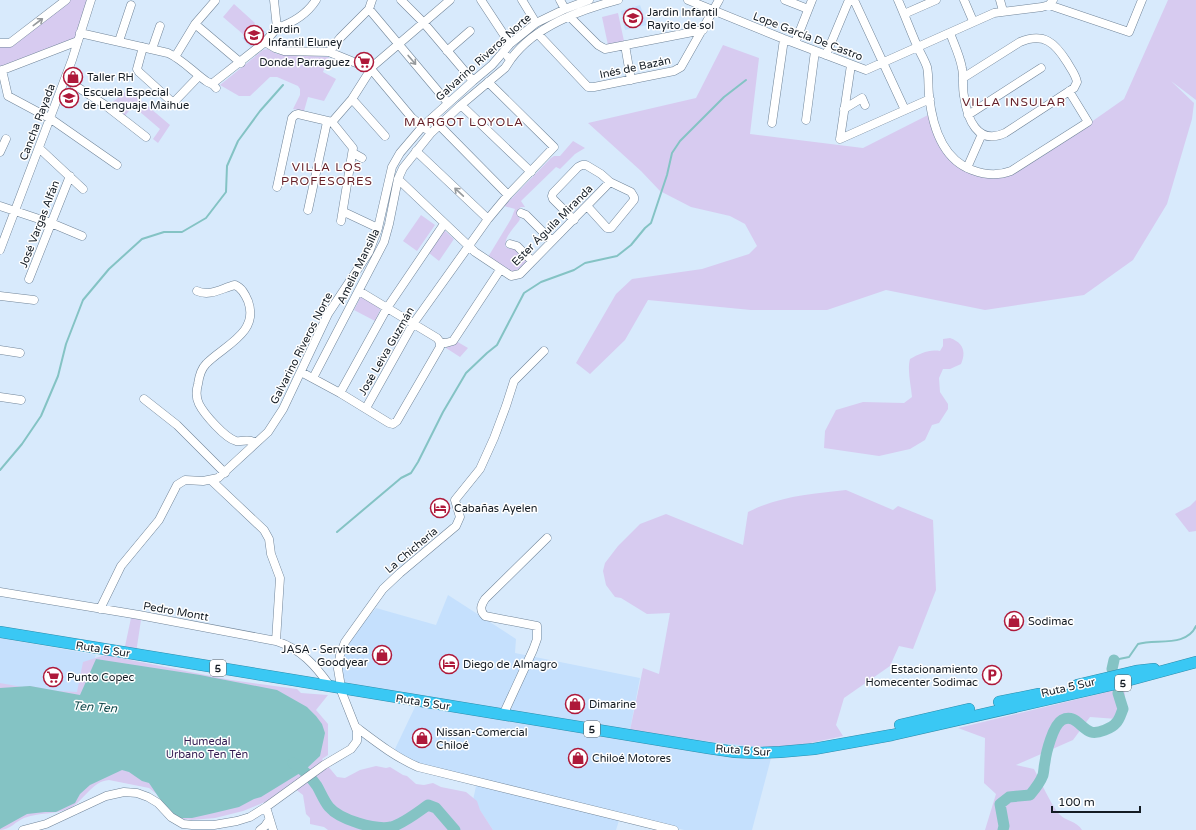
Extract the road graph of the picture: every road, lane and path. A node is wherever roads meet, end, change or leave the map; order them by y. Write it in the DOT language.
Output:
graph roads {
  1 [pos="66,0"];
  2 [pos="90,0"];
  3 [pos="274,0"];
  4 [pos="316,0"];
  5 [pos="372,0"];
  6 [pos="401,0"];
  7 [pos="481,0"];
  8 [pos="522,0"];
  9 [pos="560,0"];
  10 [pos="589,0"];
  11 [pos="618,0"];
  12 [pos="688,0"];
  13 [pos="719,0"];
  14 [pos="785,0"];
  15 [pos="812,0"];
  16 [pos="848,0"];
  17 [pos="854,0"];
  18 [pos="898,0"];
  19 [pos="936,0"];
  20 [pos="964,0"];
  21 [pos="1000,0"];
  22 [pos="1142,0"];
  23 [pos="448,1"];
  24 [pos="215,2"];
  25 [pos="598,2"];
  26 [pos="1051,3"];
  27 [pos="131,5"];
  28 [pos="369,9"];
  29 [pos="565,9"];
  30 [pos="714,10"];
  31 [pos="808,10"];
  32 [pos="1003,11"];
  33 [pos="904,14"];
  34 [pos="570,17"];
  35 [pos="973,21"];
  36 [pos="423,22"];
  37 [pos="536,23"];
  38 [pos="195,24"];
  39 [pos="160,26"];
  40 [pos="277,28"];
  41 [pos="470,30"];
  42 [pos="703,30"];
  43 [pos="950,33"];
  44 [pos="538,34"];
  45 [pos="79,37"];
  46 [pos="784,39"];
  47 [pos="119,41"];
  48 [pos="265,42"];
  49 [pos="0,43"];
  50 [pos="398,44"];
  51 [pos="510,44"];
  52 [pos="795,44"];
  53 [pos="625,45"];
  54 [pos="918,47"];
  55 [pos="148,48"];
  56 [pos="447,51"];
  57 [pos="815,51"];
  58 [pos="329,52"];
  59 [pos="503,54"];
  60 [pos="826,55"];
  61 [pos="175,57"];
  62 [pos="511,59"];
  63 [pos="241,63"];
  64 [pos="883,63"];
  65 [pos="851,65"];
  66 [pos="1041,68"];
  67 [pos="371,69"];
  68 [pos="1,71"];
  69 [pos="200,76"];
  70 [pos="963,78"];
  71 [pos="65,79"];
  72 [pos="631,80"];
  73 [pos="473,81"];
  74 [pos="488,82"];
  75 [pos="1069,91"];
  76 [pos="352,99"];
  77 [pos="930,100"];
  78 [pos="448,103"];
  79 [pos="461,105"];
  80 [pos="865,105"];
  81 [pos="844,109"];
  82 [pos="905,110"];
  83 [pos="968,115"];
  84 [pos="51,119"];
  85 [pos="806,120"];
  86 [pos="329,122"];
  87 [pos="772,122"];
  88 [pos="439,125"];
  89 [pos="423,126"];
  90 [pos="431,133"];
  91 [pos="982,134"];
  92 [pos="146,136"];
  93 [pos="385,136"];
  94 [pos="6,139"];
  95 [pos="39,148"];
  96 [pos="353,151"];
  97 [pos="416,151"];
  98 [pos="0,152"];
  99 [pos="362,158"];
  100 [pos="117,165"];
  101 [pos="967,168"];
  102 [pos="531,172"];
  103 [pos="70,176"];
  104 [pos="398,179"];
  105 [pos="610,182"];
  106 [pos="277,187"];
  107 [pos="83,189"];
  108 [pos="508,195"];
  109 [pos="0,206"];
  110 [pos="587,206"];
  111 [pos="308,210"];
  112 [pos="15,211"];
  113 [pos="344,212"];
  114 [pos="521,213"];
  115 [pos="488,218"];
  116 [pos="574,220"];
  117 [pos="341,221"];
  118 [pos="50,223"];
  119 [pos="444,224"];
  120 [pos="378,228"];
  121 [pos="82,236"];
  122 [pos="552,242"];
  123 [pos="510,244"];
  124 [pos="469,246"];
  125 [pos="0,250"];
  126 [pos="532,261"];
  127 [pos="500,270"];
  128 [pos="29,279"];
  129 [pos="197,291"];
  130 [pos="359,291"];
  131 [pos="0,296"];
  132 [pos="34,300"];
  133 [pos="387,308"];
  134 [pos="413,324"];
  135 [pos="440,342"];
  136 [pos="0,350"];
  137 [pos="544,351"];
  138 [pos="20,353"];
  139 [pos="301,372"];
  140 [pos="313,378"];
  141 [pos="340,393"];
  142 [pos="0,397"];
  143 [pos="144,398"];
  144 [pos="21,400"];
  145 [pos="366,408"];
  146 [pos="256,443"];
  147 [pos="225,473"];
  148 [pos="212,481"];
  149 [pos="547,538"];
  150 [pos="0,592"];
  151 [pos="100,609"];
  152 [pos="0,632"];
  153 [pos="276,641"];
  154 [pos="1196,662"];
  155 [pos="1175,668"];
  156 [pos="335,687"];
  157 [pos="1004,702"];
  158 [pos="1016,707"];
  159 [pos="503,715"];
  160 [pos="356,727"];
  161 [pos="847,742"];
  162 [pos="266,807"];
  163 [pos="269,820"];
  164 [pos="45,827"];
  165 [pos="23,830"];
  166 [pos="260,830"];
  167 [pos="272,830"];
  168 [pos="674,830"];
  49 -- 1 [label="street, one-way"];
  2 -- 45 [label="street, Cancha Rayada"];
  3 -- 40 [label="street"];
  4 -- 40 [label="street"];
  5 -- 28 [label="street"];
  6 -- 36 [label="street"];
  7 -- 51 [label="street"];
  8 -- 37 [label="street"];
  9 -- 29 [label="street"];
  10 -- 29 [label="street, Galvarino Riveros Norte"];
  11 -- 25 [label="street, Amelia Mansilla"];
  12 -- 30 [label="street, Lope García De Castro"];
  13 -- 30 [label="street, Inés de Bazán"];
  14 -- 31 [label="street"];
  15 -- 31 [label="street"];
  16 -- 60 [label="street"];
  17 -- 64 [label="street"];
  18 -- 33 [label="street"];
  19 -- 33 [label="street"];
  20 -- 35 [label="street"];
  21 -- 32 [label="street"];
  22 -- 26 [label="street"];
  23 -- 36 [label="street"];
  24 -- 38 [label="street"];
  25 -- 34 [label="street, Amelia Mansilla"];
  26 -- 32 [label="street, Lope García De Castro"];
  27 -- 47 [label="street"];
  28 -- 50 [label="street"];
  28 -- 58 [label="street"];
  29 -- 37 [label="street, Galvarino Riveros Norte"];
  30 -- 42 [label="street, Inés de Bazán"];
  30 -- 46 [label="street, Lope García De Castro"];
  31 -- 52 [label="street"];
  32 -- 35 [label="street, Lope García De Castro"];
  33 -- 54 [label="street"];
  34 -- 44 [label="street, Amelia Mansilla"];
  34 -- 53 [label="street"];
  35 -- 43 [label="street, Lope García De Castro"];
  36 -- 50 [label="street"];
  36 -- 56 [label="street"];
  37 -- 51 [label="street, Galvarino Riveros Norte"];
  38 -- 61 [label="street"];
  38 -- 63 [label="street"];
  39 -- 55 [label="street"];
  40 -- 48 [label="street"];
  41 -- 56 [label="street"];
  42 -- 53 [label="street"];
  42 -- 72 [label="street, Inés de Bazán"];
  43 -- 54 [label="street, Lope García De Castro"];
  43 -- 70 [label="street"];
  44 -- 62 [label="street, Amelia Mansilla"];
  44 -- 72 [label="street, Inés de Bazán"];
  45 -- 47 [label="street"];
  45 -- 68 [label="street"];
  45 -- 71 [label="street, Cancha Rayada"];
  46 -- 52 [label="street, Lope García De Castro"];
  46 -- 87 [label="street"];
  47 -- 55 [label="street"];
  48 -- 58 [label="street"];
  48 -- 63 [label="street"];
  50 -- 67 [label="street"];
  50 -- 78 [label="street, one-way"];
  51 -- 59 [label="street, Galvarino Riveros Norte"];
  52 -- 57 [label="street, Lope García De Castro"];
  53 -- 72 [label="street"];
  54 -- 64 [label="street, Lope García De Castro"];
  54 -- 77 [label="street"];
  55 -- 61 [label="street"];
  55 -- 69 [label="street"];
  56 -- 73 [label="street"];
  57 -- 60 [label="street, Lope García De Castro"];
  57 -- 85 [label="street"];
  58 -- 67 [label="street"];
  59 -- 62 [label="street"];
  59 -- 73 [label="street, Galvarino Riveros Norte"];
  60 -- 65 [label="street, Lope García De Castro"];
  61 -- 69 [label="street"];
  62 -- 74 [label="street, Amelia Mansilla"];
  63 -- 69 [label="street"];
  64 -- 65 [label="street, Lope García De Castro"];
  64 -- 82 [label="street"];
  65 -- 81 [label="street"];
  66 -- 83 [label="street"];
  67 -- 76 [label="street"];
  67 -- 89 [label="street"];
  68 -- 84 [label="street"];
  70 -- 75 [label="street"];
  70 -- 83 [label="street"];
  71 -- 84 [label="street, Cancha Rayada"];
  71 -- 92 [label="street"];
  73 -- 78 [label="street, Galvarino Riveros Norte"];
  74 -- 79 [label="street, Amelia Mansilla"];
  74 -- 102 [label="street, José Leiva Guzmán"];
  75 -- 91 [label="street"];
  75 -- 101 [label="street"];
  76 -- 86 [label="street"];
  76 -- 93 [label="street"];
  77 -- 82 [label="street"];
  77 -- 101 [label="street"];
  78 -- 89 [label="street, Galvarino Riveros Norte"];
  79 -- 88 [label="street, Amelia Mansilla"];
  79 -- 102 [label="street"];
  80 -- 81 [label="street"];
  81 -- 82 [label="street"];
  83 -- 91 [label="street"];
  84 -- 95 [label="street, Cancha Rayada"];
  84 -- 100 [label="street"];
  86 -- 96 [label="street"];
  86 -- 106 [label="street"];
  86 -- 111 [label="street"];
  88 -- 90 [label="street, Amelia Mansilla"];
  88 -- 108 [label="street"];
  89 -- 90 [label="street"];
  89 -- 120 [label="street, Galvarino Riveros Norte"];
  90 -- 97 [label="street, Amelia Mansilla"];
  91 -- 101 [label="street"];
  94 -- 98 [label="street"];
  95 -- 103 [label="street"];
  95 -- 112 [label="street, Cancha Rayada"];
  96 -- 99 [label="street"];
  96 -- 113 [label="street"];
  97 -- 104 [label="street, Amelia Mansilla"];
  115 -- 97 [label="street, one-way"];
  102 -- 108 [label="street, José Leiva Guzmán"];
  103 -- 107 [label="street"];
  103 -- 118 [label="street, José Vargas Alfán"];
  104 -- 119 [label="street, Ester Águila Miranda"];
  104 -- 130 [label="street, Amelia Mansilla"];
  105 -- 110 [label="street, Ester Águila Miranda"];
  105 -- 110 [label="street"];
  105 -- 116 [label="street"];
  108 -- 115 [label="street, José Leiva Guzmán"];
  109 -- 112 [label="street"];
  110 -- 116 [label="street, Ester Águila Miranda"];
  112 -- 118 [label="street"];
  112 -- 125 [label="street, Cancha Rayada"];
  113 -- 117 [label="street"];
  113 -- 120 [label="street"];
  114 -- 122 [label="street"];
  115 -- 124 [label="street, José Leiva Guzmán"];
  116 -- 122 [label="street, Ester Águila Miranda"];
  118 -- 121 [label="street"];
  118 -- 128 [label="street, José Vargas Alfán"];
  119 -- 124 [label="street, Ester Águila Miranda"];
  119 -- 133 [label="street"];
  120 -- 139 [label="street, Galvarino Riveros Norte"];
  122 -- 126 [label="street, Ester Águila Miranda"];
  123 -- 126 [label="street"];
  124 -- 127 [label="street, Ester Águila Miranda"];
  124 -- 134 [label="street, José Leiva Guzmán"];
  126 -- 127 [label="street, Ester Águila Miranda"];
  127 -- 135 [label="street"];
  129 -- 146 [label="street"];
  130 -- 133 [label="street"];
  130 -- 140 [label="street, Amelia Mansilla"];
  131 -- 132 [label="street"];
  133 -- 134 [label="street"];
  133 -- 141 [label="street"];
  134 -- 135 [label="street"];
  134 -- 145 [label="street, José Leiva Guzmán"];
  135 -- 145 [label="street"];
  136 -- 138 [label="street"];
  137 -- 156 [label="street, La Chichería"];
  139 -- 140 [label="street"];
  139 -- 146 [label="street, Galvarino Riveros Norte"];
  140 -- 141 [label="street"];
  141 -- 145 [label="street"];
  142 -- 144 [label="street"];
  143 -- 147 [label="street"];
  146 -- 147 [label="street, Galvarino Riveros Norte"];
  147 -- 148 [label="street, Galvarino Riveros Norte"];
  148 -- 151 [label="street"];
  148 -- 153 [label="street"];
  149 -- 159 [label="street"];
  150 -- 151 [label="street, Pedro Montt"];
  151 -- 153 [label="street, Pedro Montt"];
  152 -- 156 [label="highway, Ruta 5 Sur / 5"];
  153 -- 156 [label="street, Pedro Montt"];
  154 -- 155 [label="highway, Ruta 5 Sur / 5"];
  155 -- 157 [label="highway, Ruta 5 Sur / 5"];
  155 -- 158 [label="highway, Ruta 5 Sur / 5"];
  156 -- 159 [label="highway, Ruta 5 Sur / 5"];
  156 -- 160 [label="street"];
  157 -- 158 [label="highway"];
  157 -- 161 [label="highway, Ruta 5 Sur / 5"];
  158 -- 161 [label="highway, Ruta 5 Sur / 5"];
  159 -- 161 [label="highway, Ruta 5 Sur / 5"];
  160 -- 162 [label="street"];
  160 -- 168 [label="street"];
  162 -- 163 [label="street"];
  162 -- 164 [label="street"];
  163 -- 166 [label="street"];
  163 -- 167 [label="street"];
  164 -- 165 [label="street"];
}
